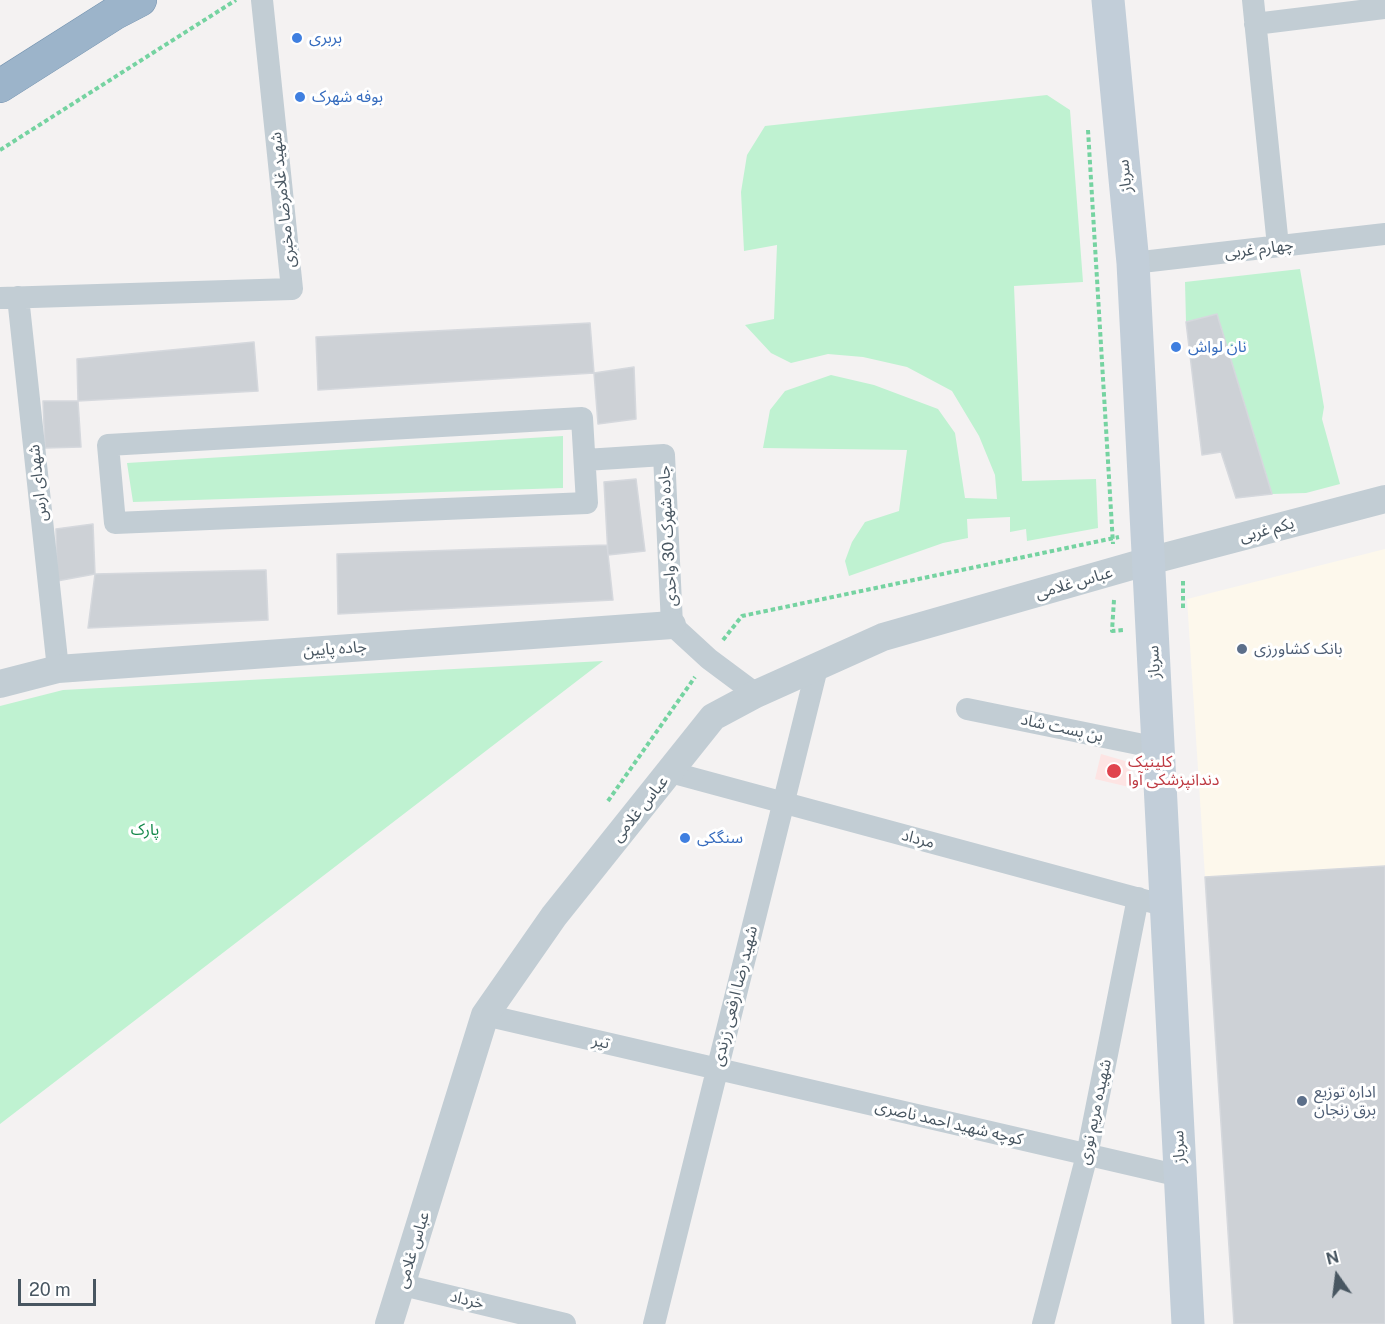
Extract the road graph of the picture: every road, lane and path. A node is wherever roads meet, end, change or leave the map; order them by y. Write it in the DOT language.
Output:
graph roads {
  1 [pos="140,0"];
  2 [pos="236,0"];
  3 [pos="262,0"];
  4 [pos="1108,0"];
  5 [pos="1253,0"];
  6 [pos="1385,9"];
  7 [pos="1255,24"];
  8 [pos="0,86"];
  9 [pos="1088,120"];
  10 [pos="0,150"];
  11 [pos="1385,234"];
  12 [pos="1278,246"];
  13 [pos="1133,263"];
  14 [pos="9,297"];
  15 [pos="585,460"];
  16 [pos="1385,499"];
  17 [pos="1113,539"];
  18 [pos="1149,561"];
  19 [pos="672,625"];
  20 [pos="817,668"];
  21 [pos="58,669"];
  22 [pos="0,684"];
  23 [pos="756,694"];
  24 [pos="967,709"];
  25 [pos="1158,748"];
  26 [pos="670,772"];
  27 [pos="783,803"];
  28 [pos="1152,902"];
  29 [pos="485,1015"];
  30 [pos="717,1069"];
  31 [pos="1087,1155"];
  32 [pos="1180,1176"];
  33 [pos="404,1285"];
  34 [pos="389,1324"];
  35 [pos="565,1324"];
  36 [pos="654,1324"];
  37 [pos="1042,1324"];
  38 [pos="1188,1324"];
  1 -- 8 [label="highway"];
  2 -- 10 [label="path"];
  3 -- 14 [label="street, شهید غلامرضا مخبری"];
  4 -- 13 [label="main road, سرباز"];
  5 -- 7 [label="street"];
  6 -- 7 [label="street"];
  7 -- 12 [label="street"];
  9 -- 17 [label="path"];
  11 -- 12 [label="street, چهارم غربی"];
  12 -- 13 [label="street, چهارم غربی"];
  13 -- 18 [label="main road, سرباز"];
  14 -- 21 [label="street, شهدای ارس"];
  15 -- 15 [label="street"];
  15 -- 19 [label="street, جاده شهرک 30 واحدی"];
  16 -- 18 [label="street, یکم غربی"];
  18 -- 20 [label="street, عباس غلامی"];
  18 -- 25 [label="main road, سرباز"];
  19 -- 21 [label="street, جاده پایین"];
  19 -- 23 [label="street, جاده شهرک 30 واحدی"];
  20 -- 23 [label="street, عباس غلامی"];
  20 -- 27 [label="street, شهید رضا ارفعی زرندی"];
  21 -- 22 [label="street, جاده پایین"];
  23 -- 26 [label="street, عباس غلامی"];
  24 -- 25 [label="street, بن بست شاد"];
  25 -- 28 [label="main road, سرباز"];
  26 -- 27 [label="street, مرداد"];
  26 -- 29 [label="street, عباس غلامی"];
  27 -- 28 [label="street, مرداد"];
  27 -- 30 [label="street, شهید رضا ارفعی زرندی"];
  28 -- 31 [label="street, شهیده مریم نوری"];
  28 -- 32 [label="main road, سرباز"];
  29 -- 30 [label="street, تیر"];
  29 -- 33 [label="street, عباس غلامی"];
  30 -- 31 [label="street, کوچه شهید احمد ناصری"];
  30 -- 36 [label="street, شهید رضا ارفعی زرندی"];
  31 -- 32 [label="street, کوچه شهید احمد ناصری"];
  31 -- 37 [label="street, شهیده مریم نوری"];
  32 -- 38 [label="main road, سرباز"];
  33 -- 34 [label="street, عباس غلامی"];
  33 -- 35 [label="street, خرداد"];
}
